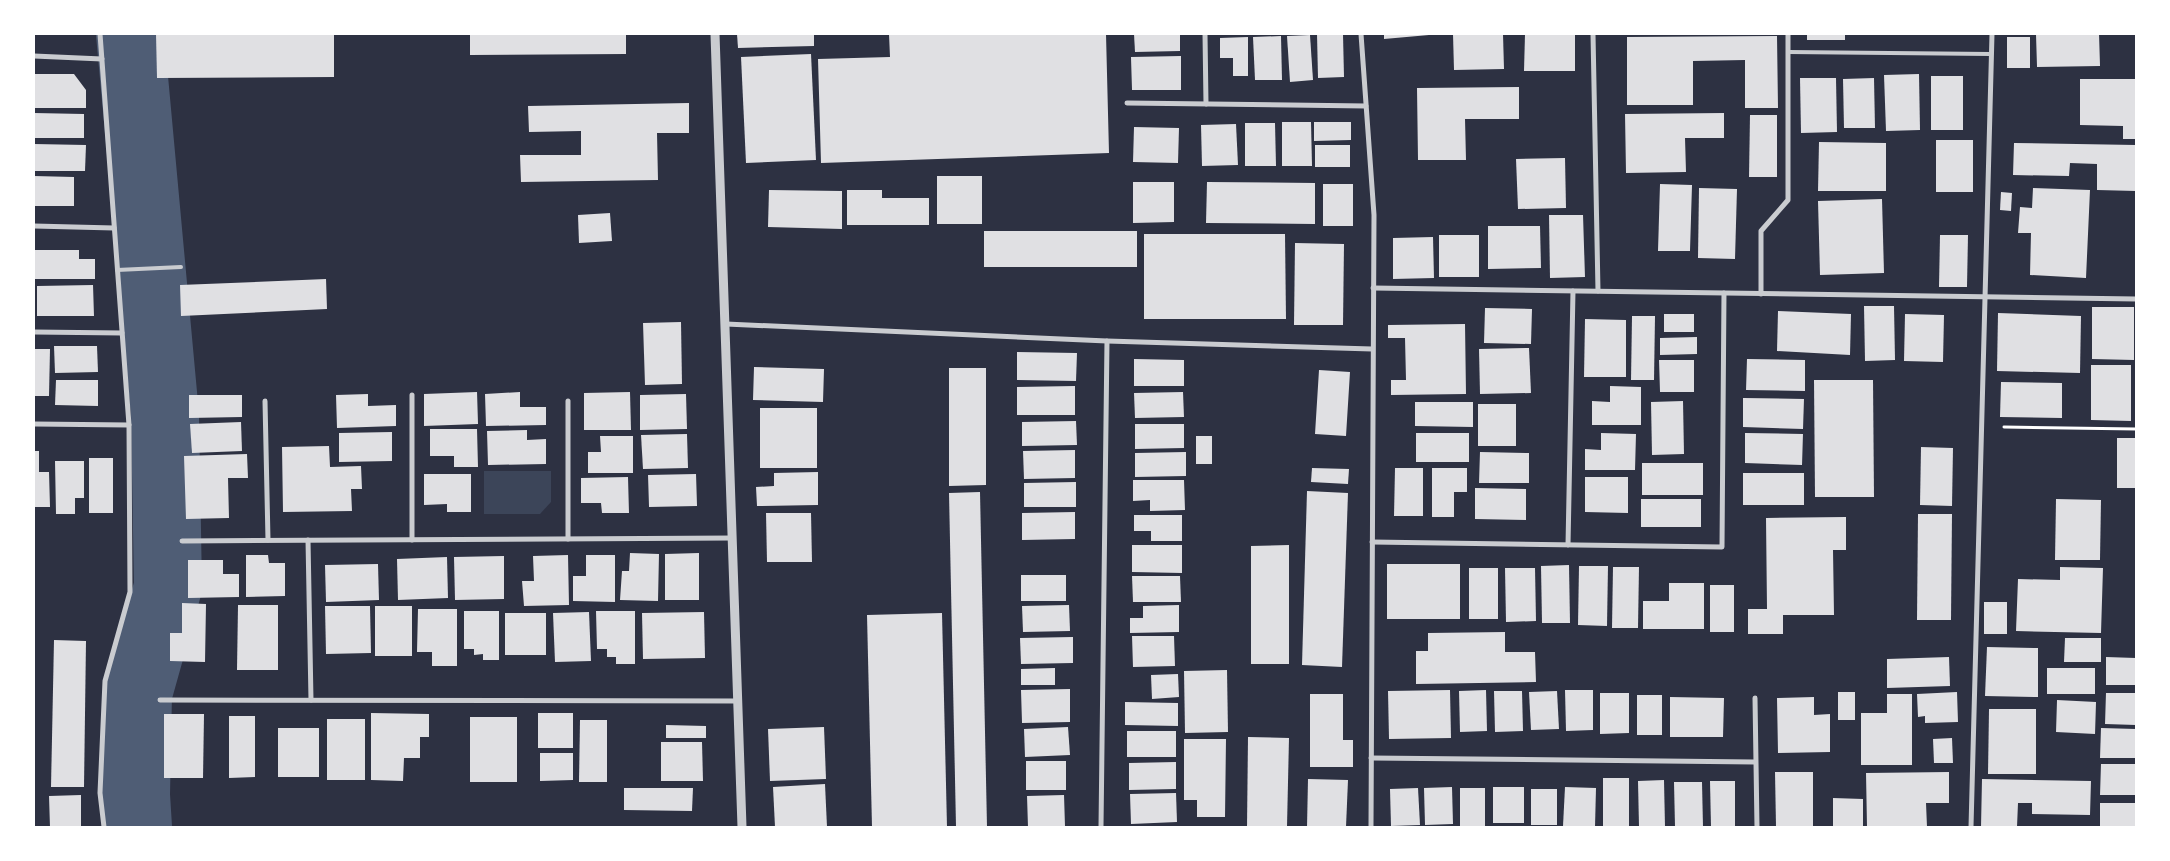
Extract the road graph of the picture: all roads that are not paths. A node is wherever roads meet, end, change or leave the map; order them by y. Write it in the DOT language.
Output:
graph roads {
  1 [pos="100,34"];
  2 [pos="715,34"];
  3 [pos="1205,34"];
  4 [pos="1361,34"];
  5 [pos="1593,34"];
  6 [pos="1788,34"];
  7 [pos="1992,34"];
  8 [pos="1788,52"];
  9 [pos="1991,54"];
  10 [pos="34,56"];
  11 [pos="102,59"];
  12 [pos="1127,103"];
  13 [pos="1206,104"];
  14 [pos="1366,106"];
  15 [pos="34,226"];
  16 [pos="114,228"];
  17 [pos="181,267"];
  18 [pos="117,270"];
  19 [pos="1373,288"];
  20 [pos="1573,291"];
  21 [pos="1598,291"];
  22 [pos="1724,294"];
  23 [pos="1761,294"];
  24 [pos="1984,296"];
  25 [pos="2136,299"];
  26 [pos="726,324"];
  27 [pos="34,332"];
  28 [pos="122,334"];
  29 [pos="1107,341"];
  30 [pos="1372,349"];
  31 [pos="412,394"];
  32 [pos="265,401"];
  33 [pos="568,401"];
  34 [pos="34,424"];
  35 [pos="129,425"];
  36 [pos="733,538"];
  37 [pos="568,539"];
  38 [pos="268,540"];
  39 [pos="308,540"];
  40 [pos="412,540"];
  41 [pos="182,541"];
  42 [pos="1372,542"];
  43 [pos="1568,545"];
  44 [pos="1755,698"];
  45 [pos="160,700"];
  46 [pos="311,700"];
  47 [pos="738,701"];
  48 [pos="1371,758"];
  49 [pos="1755,762"];
  50 [pos="104,827"];
  51 [pos="742,827"];
  52 [pos="1101,827"];
  53 [pos="1371,827"];
  54 [pos="1757,827"];
  55 [pos="1971,827"];
  1 -- 11 [label="street"];
  2 -- 26 [label="street"];
  3 -- 13 [label="street"];
  4 -- 14 [label="street"];
  5 -- 21 [label="street"];
  6 -- 8 [label="street"];
  7 -- 9 [label="street"];
  8 -- 9 [label="lane"];
  8 -- 23 [label="street"];
  9 -- 24 [label="street"];
  10 -- 11 [label="street"];
  11 -- 16 [label="street"];
  12 -- 13 [label="street"];
  13 -- 14 [label="street"];
  14 -- 19 [label="street"];
  15 -- 16 [label="street"];
  16 -- 18 [label="street"];
  17 -- 18 [label="lane"];
  18 -- 28 [label="street"];
  19 -- 20 [label="street"];
  19 -- 30 [label="street"];
  20 -- 21 [label="street"];
  20 -- 43 [label="street"];
  21 -- 22 [label="street"];
  22 -- 23 [label="street"];
  22 -- 43 [label="street"];
  23 -- 24 [label="street"];
  24 -- 25 [label="street"];
  24 -- 55 [label="street"];
  26 -- 29 [label="street"];
  26 -- 36 [label="street"];
  27 -- 28 [label="street"];
  28 -- 35 [label="street"];
  29 -- 30 [label="street"];
  29 -- 52 [label="street"];
  30 -- 42 [label="street"];
  31 -- 40 [label="street"];
  32 -- 38 [label="street"];
  33 -- 37 [label="street"];
  34 -- 35 [label="street"];
  35 -- 50 [label="street"];
  36 -- 37 [label="street"];
  36 -- 47 [label="street"];
  37 -- 40 [label="street"];
  38 -- 39 [label="street"];
  38 -- 41 [label="street"];
  39 -- 40 [label="street"];
  39 -- 46 [label="street"];
  42 -- 43 [label="street"];
  42 -- 48 [label="street"];
  44 -- 49 [label="street"];
  45 -- 46 [label="street"];
  46 -- 47 [label="street"];
  47 -- 51 [label="street"];
  48 -- 49 [label="street"];
  48 -- 53 [label="street"];
  49 -- 54 [label="street"];
}
